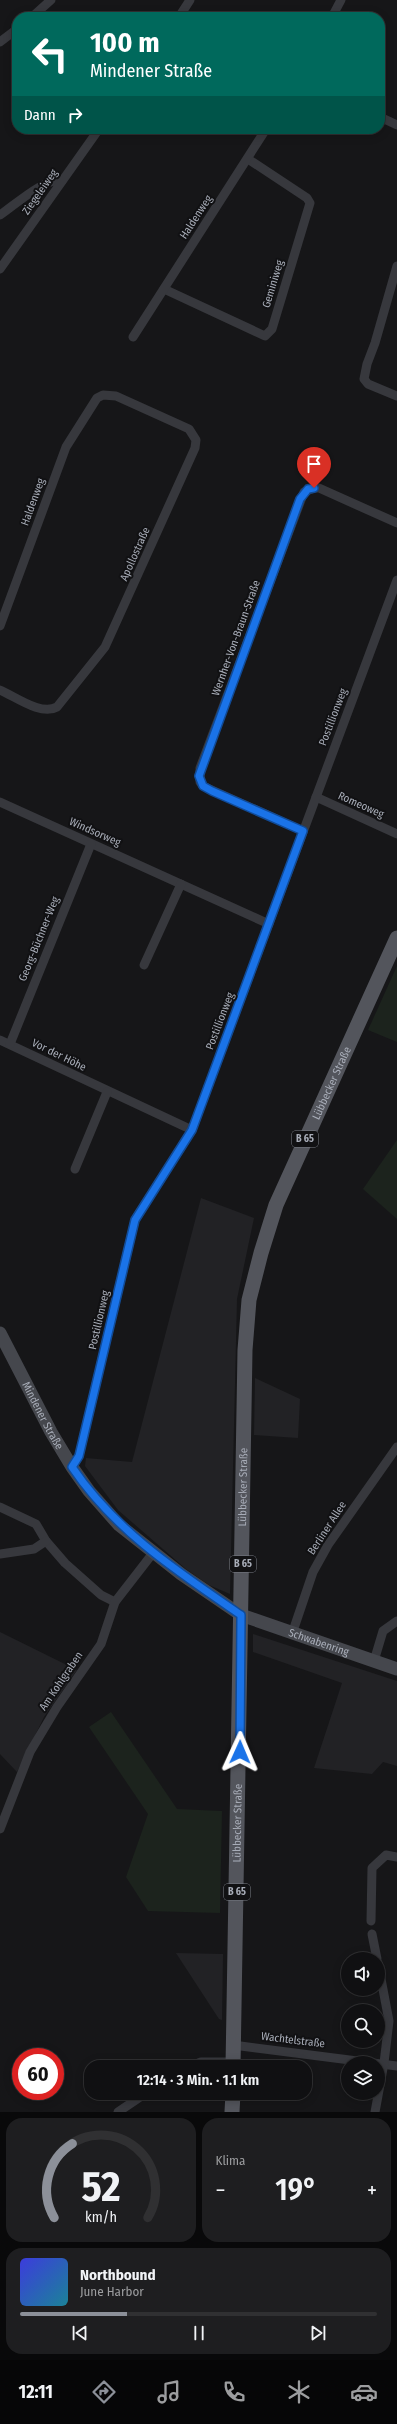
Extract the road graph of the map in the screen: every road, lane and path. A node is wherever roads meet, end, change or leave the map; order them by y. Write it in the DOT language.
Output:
graph roads {
  1 [pos="51,0"];
  2 [pos="190,0"];
  3 [pos="341,0"];
  4 [pos="38,12"];
  5 [pos="182,12"];
  6 [pos="335,12"];
  7 [pos="12,33"];
  8 [pos="0,42"];
  9 [pos="385,119"];
  10 [pos="397,125"];
  11 [pos="95,134"];
  12 [pos="263,134"];
  13 [pos="248,159"];
  14 [pos="62,180"];
  15 [pos="0,215"];
  16 [pos="397,266"];
  17 [pos="0,269"];
  18 [pos="164,289"];
  19 [pos="133,337"];
  20 [pos="103,395"];
  21 [pos="397,396"];
  22 [pos="397,523"];
  23 [pos="397,580"];
  24 [pos="0,626"];
  25 [pos="0,690"];
  26 [pos="316,798"];
  27 [pos="0,802"];
  28 [pos="303,831"];
  29 [pos="397,834"];
  30 [pos="91,844"];
  31 [pos="181,884"];
  32 [pos="269,924"];
  33 [pos="397,938"];
  34 [pos="144,965"];
  35 [pos="0,1040"];
  36 [pos="10,1044"];
  37 [pos="107,1092"];
  38 [pos="192,1130"];
  39 [pos="75,1169"];
  40 [pos="0,1333"];
  41 [pos="397,1447"];
  42 [pos="72,1467"];
  43 [pos="0,1507"];
  44 [pos="46,1541"];
  45 [pos="154,1553"];
  46 [pos="0,1554"];
  47 [pos="115,1602"];
  48 [pos="241,1615"];
  49 [pos="397,1621"];
  50 [pos="293,1631"];
  51 [pos="374,1661"];
  52 [pos="397,1669"];
  53 [pos="0,1829"];
  54 [pos="397,1857"];
  55 [pos="371,1921"];
  56 [pos="372,1934"];
  57 [pos="376,1952"];
  58 [pos="384,1996"];
  59 [pos="233,2045"];
  60 [pos="385,2056"];
  61 [pos="341,2058"];
  62 [pos="233,2060"];
  63 [pos="385,2063"];
  64 [pos="397,2066"];
  65 [pos="136,2100"];
  66 [pos="232,2100"];
  67 [pos="377,2100"];
  68 [pos="118,2112"];
  69 [pos="232,2112"];
  70 [pos="375,2112"];
  1 -- 4 [label="street"];
  2 -- 5 [label="street"];
  3 -- 6 [label="street"];
  7 -- 8 [label="street"];
  9 -- 10 [label="street"];
  11 -- 14 [label="street, Ziegeleiweg"];
  12 -- 13 [label="street, Haldenweg"];
  13 -- 18 [label="street, Haldenweg"];
  13 -- 18 [label="street, Geminiweg"];
  14 -- 15 [label="street"];
  14 -- 17 [label="street, Ziegeleiweg"];
  16 -- 21 [label="street"];
  18 -- 19 [label="street, Haldenweg"];
  20 -- 24 [label="street, Haldenweg"];
  20 -- 25 [label="street, Apollostraße"];
  22 -- 28 [label="street, Wernher-Von-Braun-Straße"];
  23 -- 26 [label="street, Postillionweg"];
  26 -- 28 [label="street, Postillionweg"];
  26 -- 29 [label="street, Romeoweg"];
  27 -- 30 [label="street, Windsorweg"];
  28 -- 32 [label="street, Postillionweg"];
  30 -- 31 [label="street, Windsorweg"];
  30 -- 36 [label="street, Georg-Büchner-Weg"];
  31 -- 32 [label="street, Windsorweg"];
  31 -- 34 [label="street"];
  32 -- 38 [label="street, Postillionweg"];
  33 -- 48 [label="main road, Lübbecker Straße / B 65"];
  35 -- 36 [label="street, Vor der Höhe"];
  36 -- 37 [label="street, Vor der Höhe"];
  37 -- 38 [label="street, Vor der Höhe"];
  37 -- 39 [label="street"];
  38 -- 42 [label="street, Postillionweg"];
  40 -- 42 [label="street, Mindener Straße"];
  41 -- 50 [label="street, Berliner Allee"];
  42 -- 45 [label="street, Mindener Straße"];
  43 -- 44 [label="street"];
  44 -- 46 [label="street"];
  44 -- 47 [label="street"];
  45 -- 47 [label="street, Am Kohlgraben"];
  45 -- 48 [label="street, Mindener Straße"];
  47 -- 53 [label="street, Am Kohlgraben"];
  48 -- 50 [label="street, Schwabenring"];
  48 -- 59 [label="main road, Lübbecker Straße / B 65"];
  49 -- 51 [label="street"];
  50 -- 51 [label="street, Schwabenring"];
  51 -- 52 [label="street, Schwabenring"];
  54 -- 55 [label="street"];
  56 -- 57 [label="street"];
  58 -- 60 [label="street"];
  59 -- 61 [label="street, Wachtelstraße"];
  59 -- 62 [label="main road, Lübbecker Straße / B 65"];
  63 -- 64 [label="street, Wachtelstraße"];
  65 -- 68 [label="street"];
  66 -- 69 [label="main road"];
  67 -- 70 [label="street"];
}
